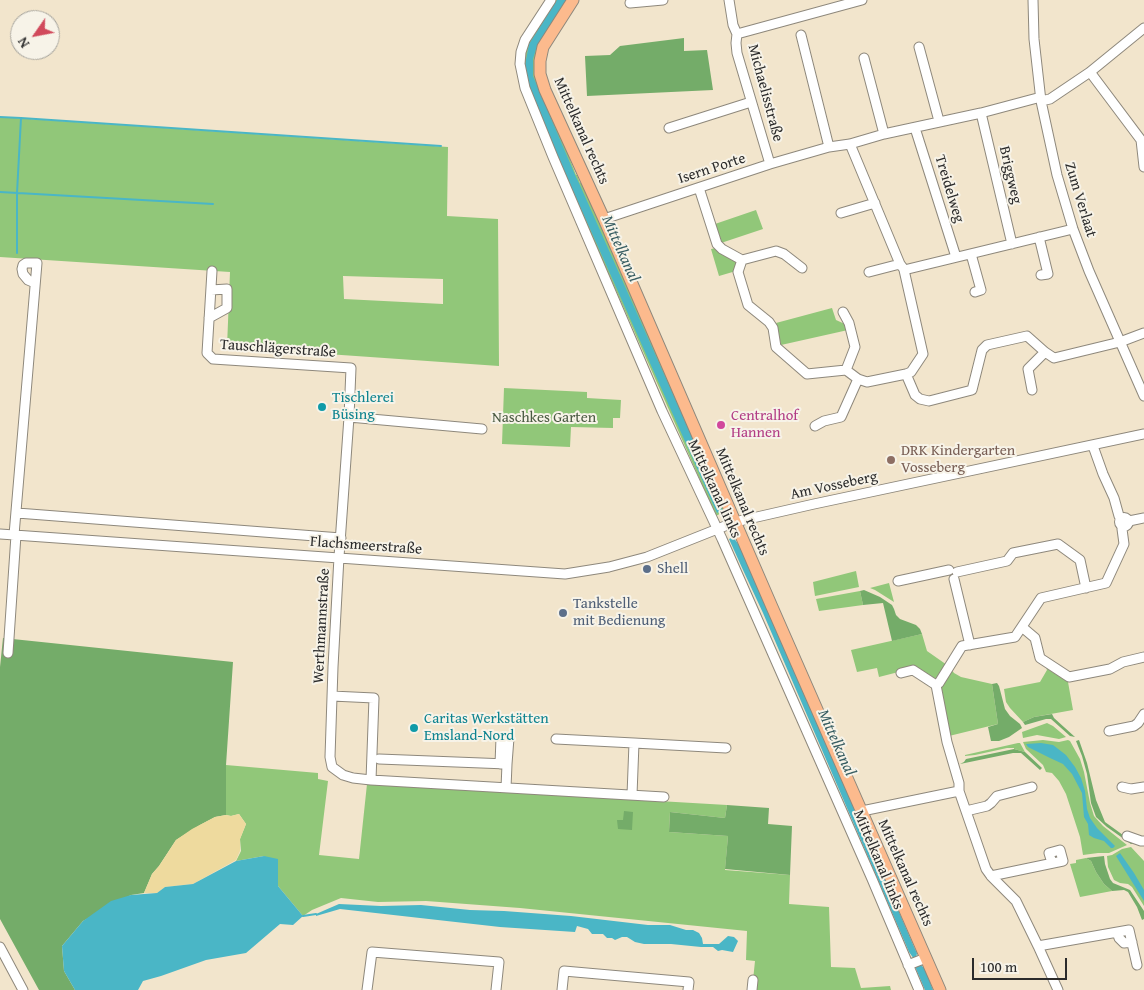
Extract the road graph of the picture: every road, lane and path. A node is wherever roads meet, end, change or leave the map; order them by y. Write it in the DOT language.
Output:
graph roads {
  1 [pos="551,0"];
  2 [pos="572,0"];
  3 [pos="663,0"];
  4 [pos="729,0"];
  5 [pos="862,0"];
  6 [pos="1033,0"];
  7 [pos="849,2"];
  8 [pos="630,3"];
  9 [pos="1144,28"];
  10 [pos="737,34"];
  11 [pos="800,35"];
  12 [pos="920,47"];
  13 [pos="864,58"];
  14 [pos="1090,72"];
  15 [pos="1041,99"];
  16 [pos="752,102"];
  17 [pos="981,113"];
  18 [pos="939,122"];
  19 [pos="669,128"];
  20 [pos="915,128"];
  21 [pos="884,134"];
  22 [pos="850,144"];
  23 [pos="829,147"];
  24 [pos="770,164"];
  25 [pos="1144,167"];
  26 [pos="699,188"];
  27 [pos="875,203"];
  28 [pos="841,213"];
  29 [pos="604,219"];
  30 [pos="1073,229"];
  31 [pos="1039,237"];
  32 [pos="1012,244"];
  33 [pos="972,254"];
  34 [pos="956,257"];
  35 [pos="742,260"];
  36 [pos="902,267"];
  37 [pos="802,268"];
  38 [pos="212,271"];
  39 [pos="869,272"];
  40 [pos="1041,275"];
  41 [pos="35,284"];
  42 [pos="211,290"];
  43 [pos="975,292"];
  44 [pos="843,312"];
  45 [pos="209,318"];
  46 [pos="1144,333"];
  47 [pos="1120,342"];
  48 [pos="1045,352"];
  49 [pos="846,370"];
  50 [pos="906,374"];
  51 [pos="858,379"];
  52 [pos="1032,390"];
  53 [pos="1144,396"];
  54 [pos="349,417"];
  55 [pos="815,426"];
  56 [pos="482,429"];
  57 [pos="1144,434"];
  58 [pos="1094,446"];
  59 [pos="17,513"];
  60 [pos="1144,518"];
  61 [pos="1124,522"];
  62 [pos="726,526"];
  63 [pos="0,534"];
  64 [pos="15,535"];
  65 [pos="340,538"];
  66 [pos="339,557"];
  67 [pos="954,574"];
  68 [pos="898,581"];
  69 [pos="1086,588"];
  70 [pos="1022,627"];
  71 [pos="970,645"];
  72 [pos="8,653"];
  73 [pos="1144,657"];
  74 [pos="901,673"];
  75 [pos="936,684"];
  76 [pos="332,696"];
  77 [pos="1144,714"];
  78 [pos="1109,731"];
  79 [pos="556,739"];
  80 [pos="634,743"];
  81 [pos="726,748"];
  82 [pos="379,759"];
  83 [pos="371,780"];
  84 [pos="1032,787"];
  85 [pos="1122,787"];
  86 [pos="1144,787"];
  87 [pos="506,788"];
  88 [pos="959,791"];
  89 [pos="632,795"];
  90 [pos="664,797"];
  91 [pos="862,811"];
  92 [pos="966,811"];
  93 [pos="1127,836"];
  94 [pos="1144,841"];
  95 [pos="1052,863"];
  96 [pos="991,876"];
  97 [pos="1038,946"];
  98 [pos="0,947"];
  99 [pos="926,958"];
  100 [pos="908,965"];
  101 [pos="1137,965"];
  102 [pos="753,980"];
  103 [pos="23,990"];
  104 [pos="368,990"];
  105 [pos="496,990"];
  106 [pos="562,990"];
  107 [pos="688,990"];
  108 [pos="752,990"];
  109 [pos="919,990"];
  110 [pos="940,990"];
  111 [pos="1058,990"];
  1 -- 62 [label="street, Mittelkanal links"];
  2 -- 29 [label="main road, Mittelkanal rechts"];
  3 -- 8 [label="street"];
  4 -- 10 [label="street, Michaelisstraße"];
  5 -- 7 [label="street"];
  6 -- 15 [label="street, Zum Verlaat"];
  7 -- 10 [label="street"];
  9 -- 14 [label="street, Isern Porte"];
  10 -- 16 [label="street, Michaelisstraße"];
  11 -- 23 [label="street"];
  12 -- 18 [label="street"];
  13 -- 21 [label="street"];
  14 -- 15 [label="street, Isern Porte"];
  14 -- 25 [label="street"];
  15 -- 17 [label="street, Isern Porte"];
  15 -- 30 [label="street, Zum Verlaat"];
  16 -- 19 [label="street"];
  16 -- 24 [label="street, Michaelisstraße"];
  17 -- 18 [label="street, Isern Porte"];
  17 -- 32 [label="street, Briggweg"];
  18 -- 20 [label="street, Isern Porte"];
  20 -- 21 [label="street, Isern Porte"];
  20 -- 34 [label="street, Treidelweg"];
  21 -- 22 [label="street, Isern Porte"];
  22 -- 23 [label="street, Isern Porte"];
  22 -- 27 [label="street"];
  23 -- 24 [label="street, Isern Porte"];
  24 -- 26 [label="street, Isern Porte"];
  26 -- 29 [label="street, Isern Porte"];
  26 -- 35 [label="street"];
  27 -- 28 [label="street"];
  27 -- 36 [label="street"];
  29 -- 62 [label="main road, Mittelkanal rechts"];
  30 -- 31 [label="street"];
  30 -- 47 [label="street, Zum Verlaat"];
  31 -- 32 [label="street"];
  31 -- 40 [label="street"];
  32 -- 33 [label="street"];
  33 -- 34 [label="street"];
  33 -- 43 [label="street"];
  34 -- 36 [label="street"];
  35 -- 37 [label="street"];
  35 -- 49 [label="street"];
  36 -- 39 [label="street"];
  36 -- 50 [label="street"];
  38 -- 42 [label="street, Tauschlägerstraße"];
  41 -- 59 [label="street"];
  42 -- 45 [label="street, Tauschlägerstraße"];
  42 -- 45 [label="street"];
  44 -- 49 [label="street"];
  45 -- 54 [label="street, Tauschlägerstraße"];
  46 -- 47 [label="street"];
  47 -- 48 [label="street"];
  47 -- 53 [label="street, Zum Verlaat"];
  48 -- 50 [label="street"];
  48 -- 52 [label="street"];
  49 -- 51 [label="street"];
  50 -- 51 [label="street"];
  51 -- 55 [label="street"];
  54 -- 56 [label="street"];
  54 -- 65 [label="street, Tauschlägerstraße"];
  57 -- 58 [label="street, Am Vosseberg"];
  58 -- 61 [label="street"];
  58 -- 62 [label="street, Am Vosseberg"];
  59 -- 64 [label="street"];
  59 -- 65 [label="street, Flachsmeerstraße"];
  60 -- 61 [label="street"];
  61 -- 69 [label="street"];
  62 -- 66 [label="street, Flachsmeerstraße"];
  62 -- 91 [label="main road, Mittelkanal rechts"];
  62 -- 100 [label="street, Mittelkanal links"];
  63 -- 64 [label="street, Flachsmeerstraße"];
  64 -- 66 [label="street, Flachsmeerstraße"];
  64 -- 72 [label="street"];
  65 -- 66 [label="street, Tauschlägerstraße"];
  66 -- 76 [label="street, Werthmannstraße"];
  67 -- 68 [label="street"];
  67 -- 69 [label="street"];
  67 -- 71 [label="street"];
  69 -- 70 [label="street"];
  70 -- 71 [label="street"];
  70 -- 73 [label="street"];
  71 -- 75 [label="street"];
  74 -- 75 [label="street"];
  75 -- 88 [label="street"];
  76 -- 83 [label="street, Werthmannstraße"];
  76 -- 83 [label="street, Werthmannstraße"];
  77 -- 78 [label="street"];
  79 -- 80 [label="street"];
  80 -- 81 [label="street"];
  80 -- 89 [label="street"];
  82 -- 87 [label="street"];
  83 -- 87 [label="street"];
  84 -- 92 [label="street"];
  85 -- 86 [label="street"];
  87 -- 89 [label="street"];
  88 -- 91 [label="street"];
  88 -- 92 [label="street"];
  89 -- 90 [label="street"];
  91 -- 99 [label="main road, Mittelkanal rechts"];
  92 -- 96 [label="street"];
  93 -- 94 [label="street"];
  95 -- 96 [label="street"];
  96 -- 97 [label="street"];
  97 -- 101 [label="street"];
  97 -- 111 [label="street"];
  98 -- 103 [label="street"];
  99 -- 100 [label="street"];
  99 -- 110 [label="main road, Mittelkanal rechts"];
  100 -- 109 [label="street, Mittelkanal links"];
  102 -- 108 [label="street"];
  104 -- 105 [label="street"];
  106 -- 107 [label="street"];
}
